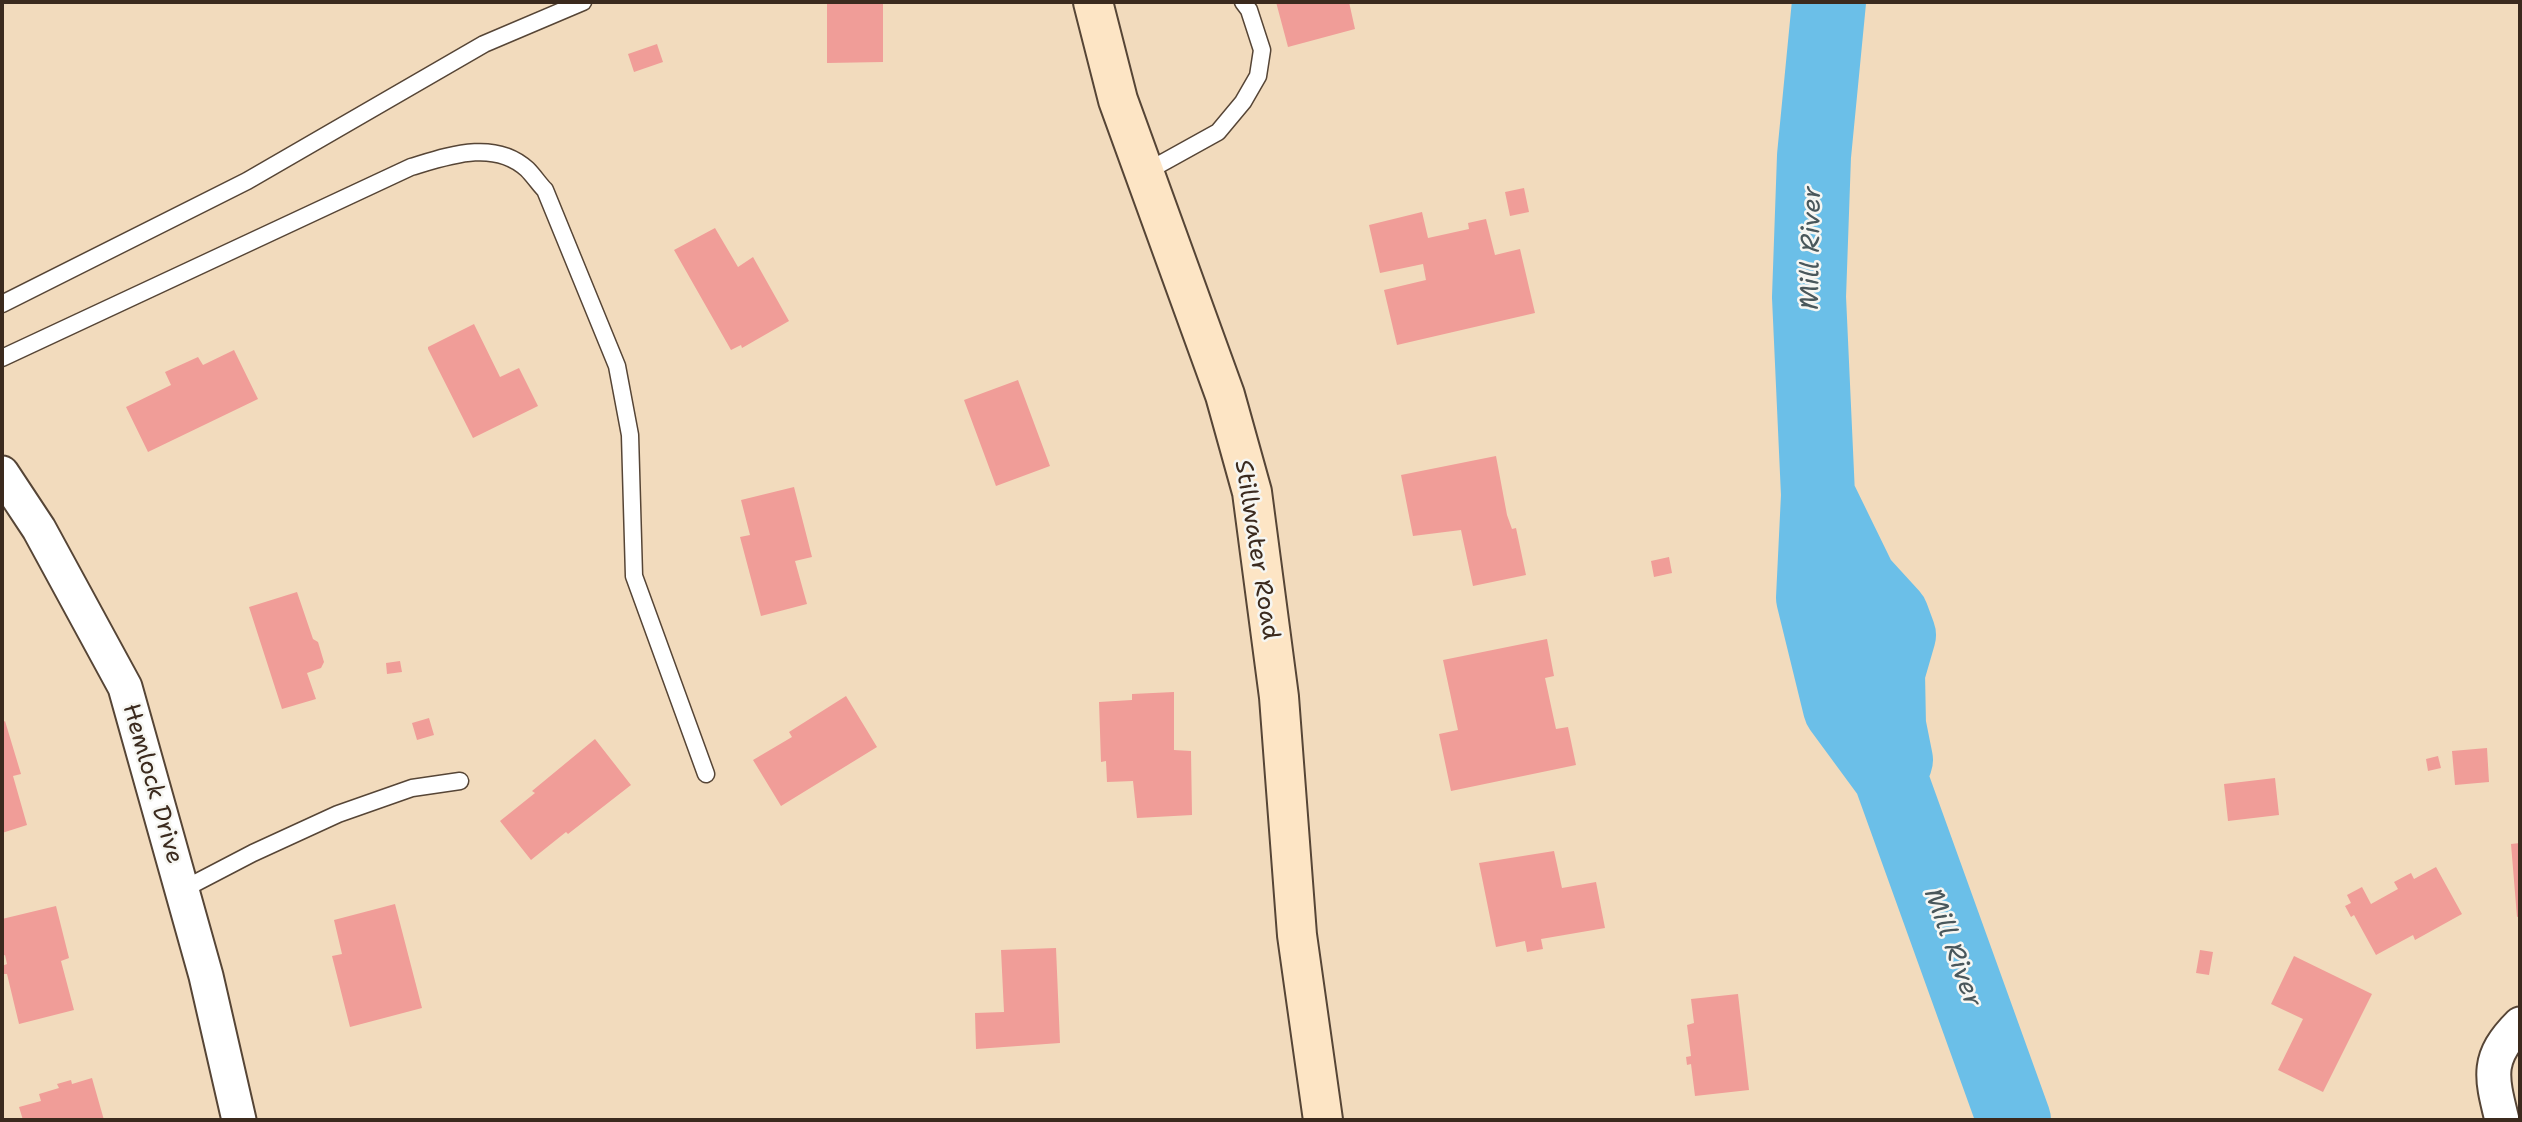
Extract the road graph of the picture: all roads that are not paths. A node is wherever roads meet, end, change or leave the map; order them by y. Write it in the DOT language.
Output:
graph roads {
  1 [pos="583,2"];
  2 [pos="1093,2"];
  3 [pos="1243,2"];
  4 [pos="1144,173"];
  5 [pos="2,304"];
  6 [pos="2,358"];
  7 [pos="2,473"];
  8 [pos="706,774"];
  9 [pos="460,781"];
  10 [pos="182,890"];
  11 [pos="2512,1032"];
  12 [pos="239,1120"];
  13 [pos="1323,1120"];
  14 [pos="2502,1120"];
  1 -- 5 [label="lane"];
  2 -- 4 [label="main road, Stillwater Road"];
  3 -- 4 [label="lane"];
  4 -- 13 [label="main road, Stillwater Road"];
  6 -- 8 [label="lane"];
  7 -- 10 [label="street, Hemlock Drive"];
  9 -- 10 [label="lane"];
  10 -- 12 [label="street, Hemlock Drive"];
  11 -- 14 [label="street"];
}
